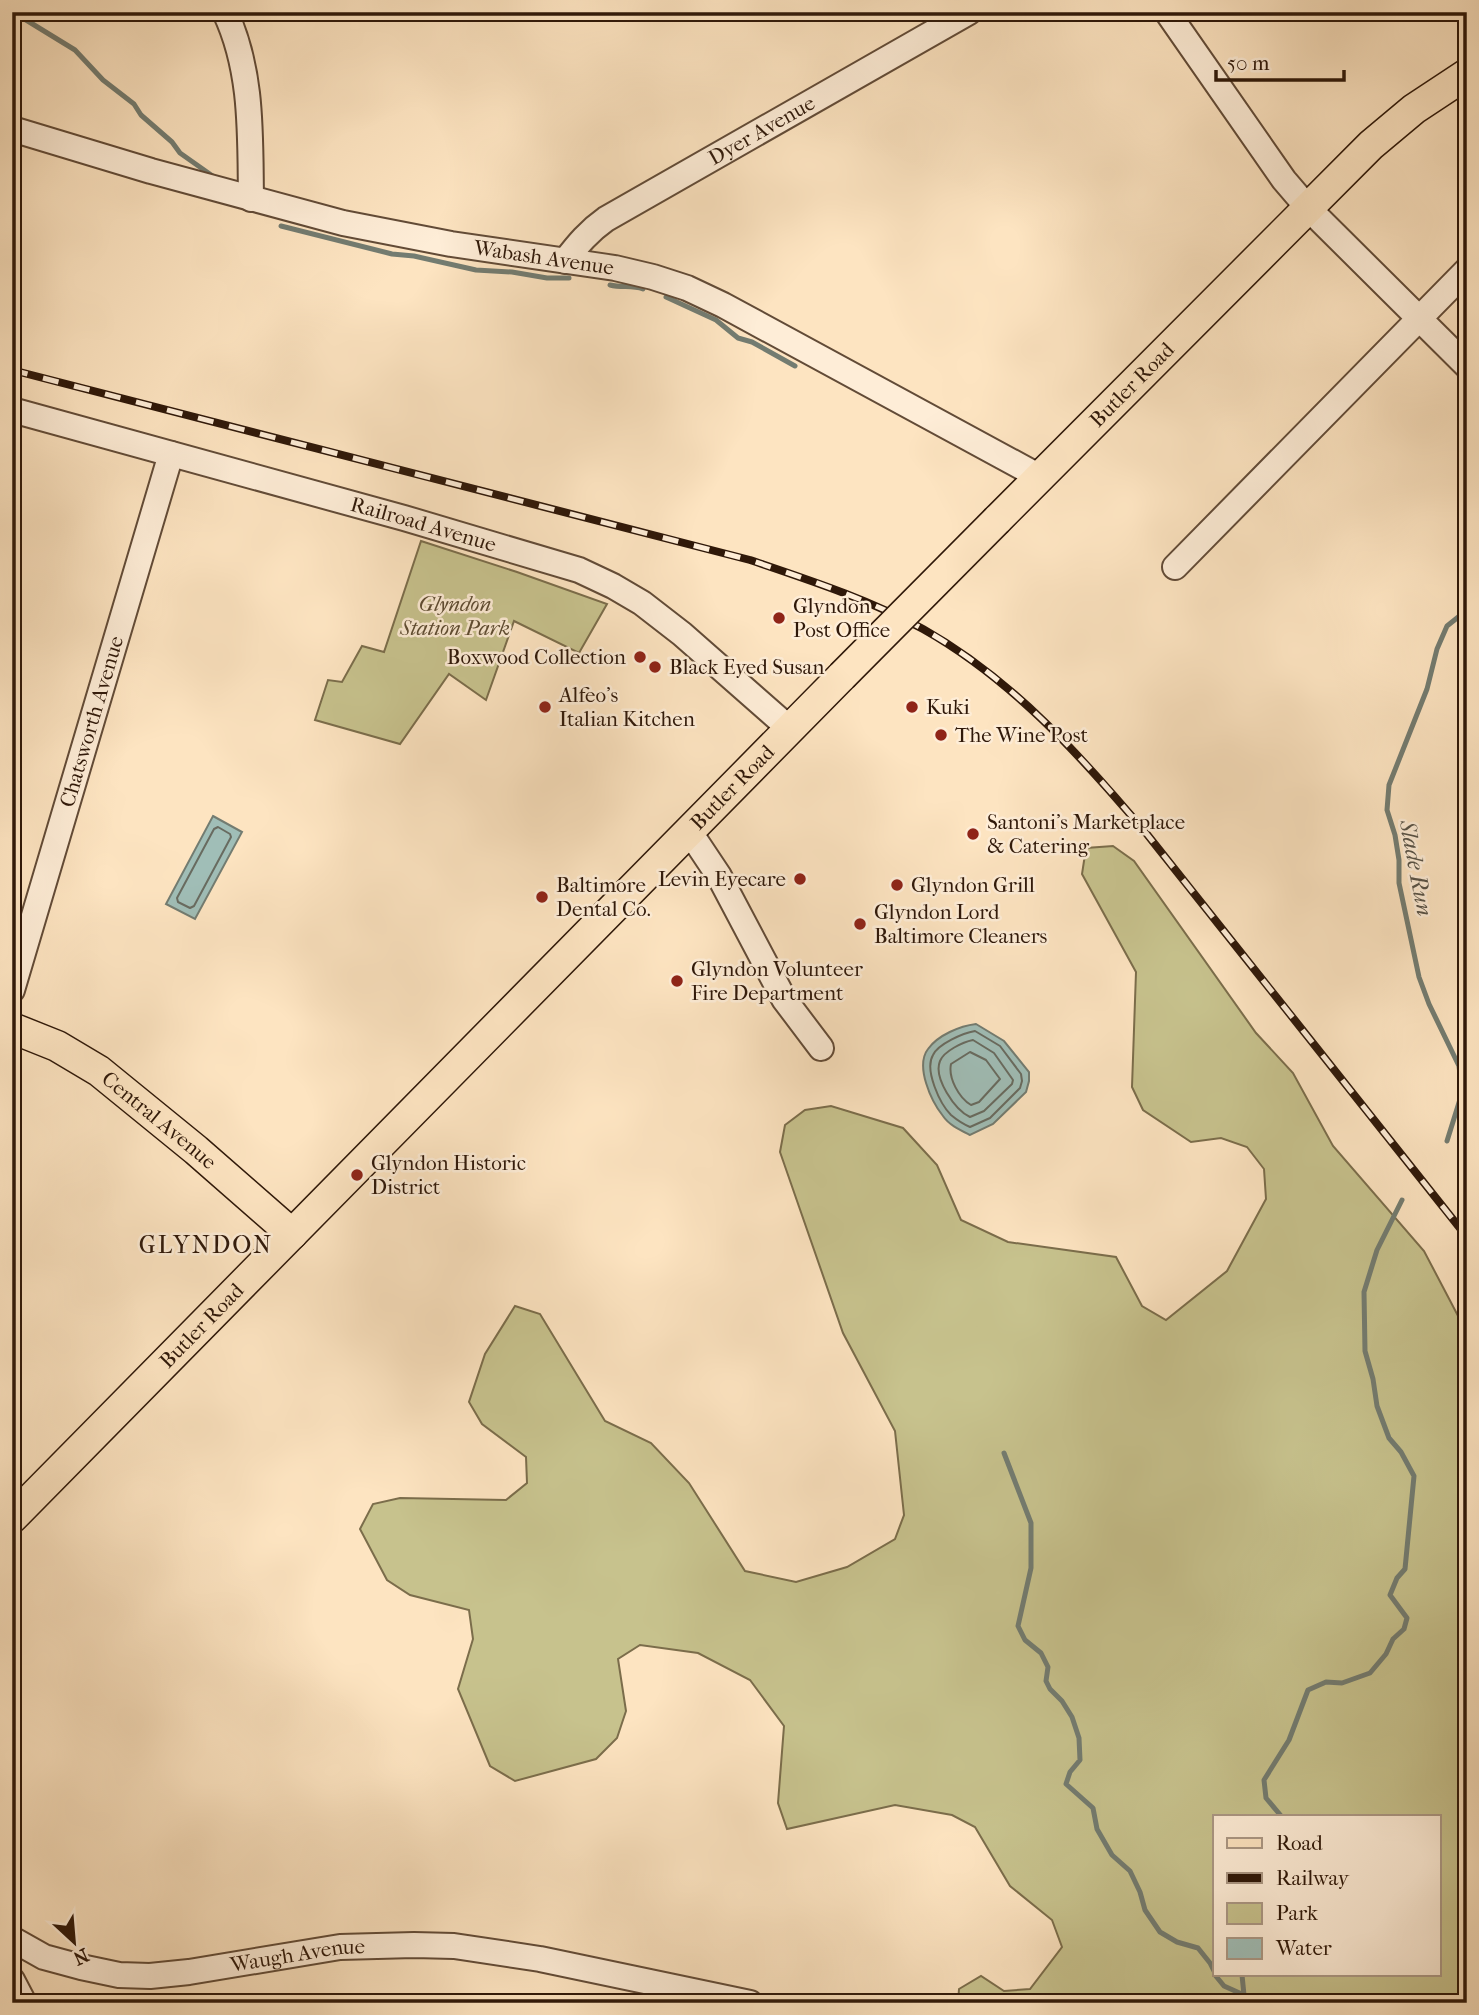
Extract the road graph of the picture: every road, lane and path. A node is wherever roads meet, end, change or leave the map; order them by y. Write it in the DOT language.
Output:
graph roads {
  1 [pos="225,12"];
  2 [pos="969,12"];
  3 [pos="1167,12"];
  4 [pos="1467,74"];
  5 [pos="12,129"];
  6 [pos="251,199"];
  7 [pos="1308,208"];
  8 [pos="565,261"];
  9 [pos="1467,270"];
  10 [pos="1418,319"];
  11 [pos="1467,366"];
  12 [pos="12,410"];
  13 [pos="172,454"];
  14 [pos="1040,477"];
  15 [pos="1174,567"];
  16 [pos="790,729"];
  17 [pos="689,831"];
  18 [pos="12,990"];
  19 [pos="12,1028"];
  20 [pos="821,1048"];
  21 [pos="292,1234"];
  22 [pos="12,1518"];
  23 [pos="12,1939"];
  24 [pos="12,1980"];
  25 [pos="24,2003"];
  26 [pos="750,2003"];
  1 -- 6 [label="street"];
  2 -- 8 [label="street, Dyer Avenue"];
  3 -- 7 [label="street"];
  4 -- 7 [label="main road, Butler Road"];
  5 -- 6 [label="street, Wabash Avenue"];
  6 -- 8 [label="street, Wabash Avenue"];
  7 -- 10 [label="street"];
  7 -- 14 [label="main road, Butler Road"];
  8 -- 14 [label="street, Wabash Avenue"];
  9 -- 10 [label="street"];
  10 -- 11 [label="street"];
  10 -- 15 [label="street"];
  12 -- 13 [label="street, Railroad Avenue"];
  13 -- 16 [label="street, Railroad Avenue"];
  13 -- 18 [label="street, Chatsworth Avenue"];
  14 -- 16 [label="main road, Butler Road, bridge"];
  16 -- 17 [label="main road, Butler Road"];
  17 -- 20 [label="street"];
  17 -- 21 [label="main road, Butler Road"];
  19 -- 21 [label="main road, Central Avenue"];
  21 -- 22 [label="main road, Butler Road"];
  23 -- 26 [label="street, Waugh Avenue"];
  24 -- 25 [label="street"];
}
